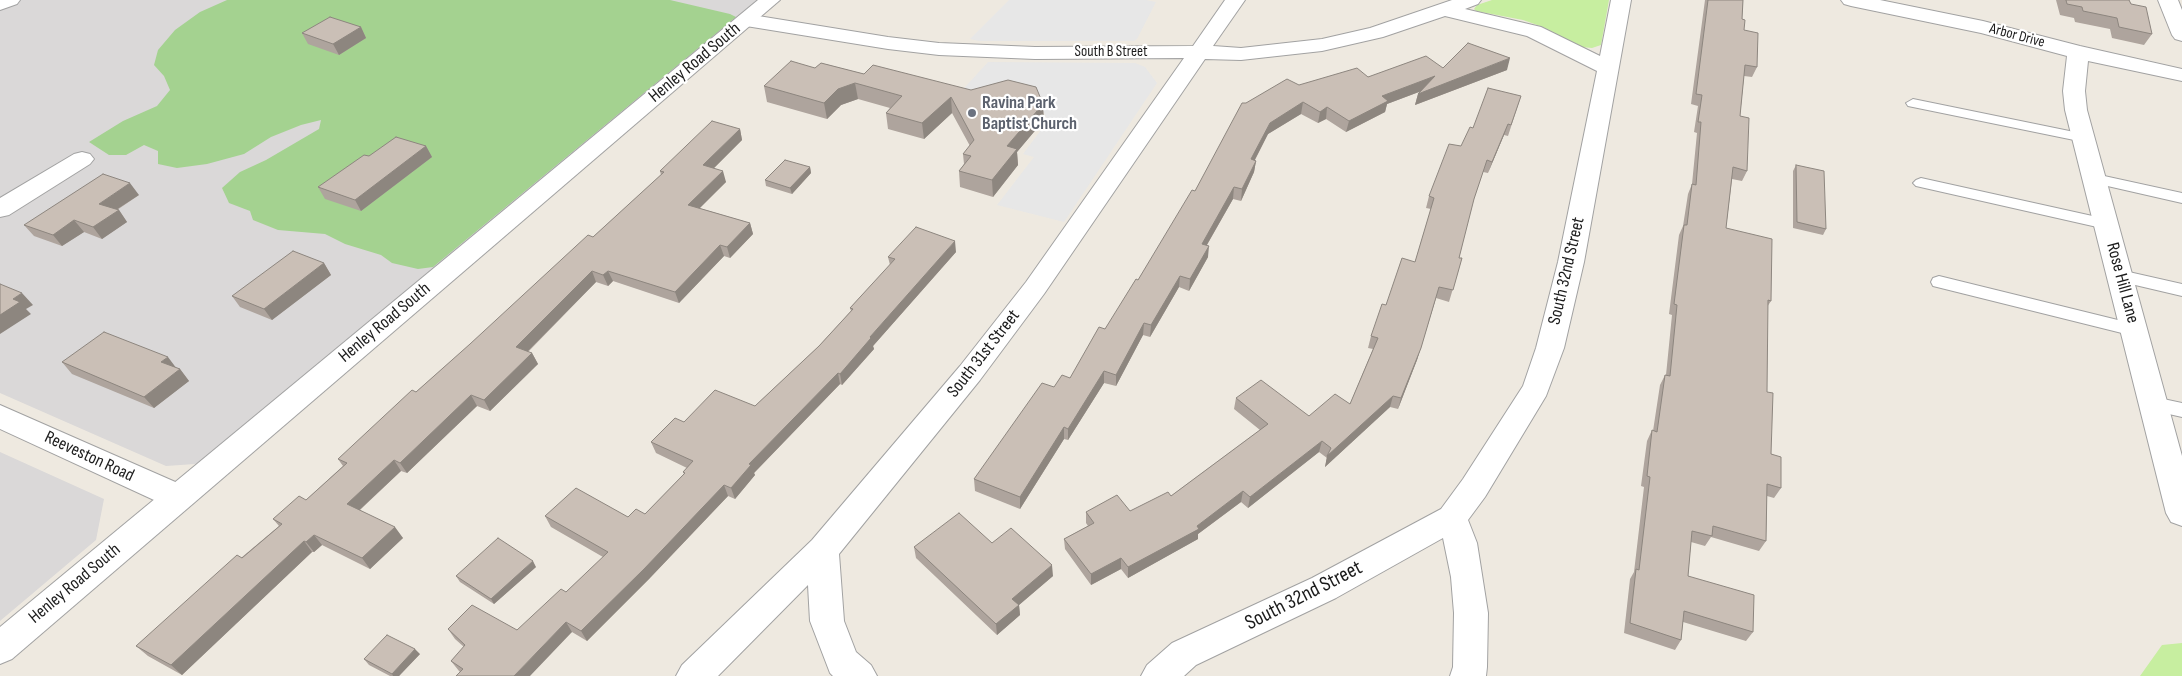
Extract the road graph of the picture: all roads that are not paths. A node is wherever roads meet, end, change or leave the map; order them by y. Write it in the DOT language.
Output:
graph roads {
  1 [pos="10,0"];
  2 [pos="770,0"];
  3 [pos="1235,0"];
  4 [pos="1472,0"];
  5 [pos="1621,0"];
  6 [pos="1851,0"];
  7 [pos="2168,0"];
  8 [pos="0,4"];
  9 [pos="1445,10"];
  10 [pos="746,20"];
  11 [pos="2182,35"];
  12 [pos="1200,52"];
  13 [pos="2078,52"];
  14 [pos="1608,68"];
  15 [pos="2182,75"];
  16 [pos="1913,102"];
  17 [pos="2084,138"];
  18 [pos="82,158"];
  19 [pos="2095,179"];
  20 [pos="1921,183"];
  21 [pos="2182,198"];
  22 [pos="0,209"];
  23 [pos="2106,224"];
  24 [pos="2120,276"];
  25 [pos="1939,282"];
  26 [pos="2182,290"];
  27 [pos="2134,330"];
  28 [pos="2154,404"];
  29 [pos="2182,410"];
  30 [pos="0,416"];
  31 [pos="178,497"];
  32 [pos="2182,513"];
  33 [pos="1452,518"];
  34 [pos="823,550"];
  35 [pos="0,648"];
  36 [pos="694,676"];
  37 [pos="859,676"];
  38 [pos="1159,676"];
  39 [pos="1468,676"];
  1 -- 8 [label="street"];
  2 -- 10 [label="street, Henley Road South"];
  3 -- 12 [label="street, South 31st Street"];
  4 -- 9 [label="street, South B Street"];
  5 -- 14 [label="street, South 32nd Street"];
  6 -- 13 [label="street, Arbor Drive"];
  7 -- 11 [label="street"];
  9 -- 12 [label="street, South B Street"];
  9 -- 14 [label="street"];
  10 -- 12 [label="street, South B Street"];
  10 -- 31 [label="street, Henley Road South"];
  12 -- 34 [label="street, South 31st Street"];
  13 -- 15 [label="street, Arbor Drive"];
  13 -- 17 [label="street, Rose Hill Lane"];
  14 -- 33 [label="street, South 32nd Street"];
  16 -- 17 [label="lane"];
  17 -- 19 [label="street, Rose Hill Lane"];
  18 -- 22 [label="street"];
  19 -- 21 [label="lane"];
  19 -- 23 [label="street, Rose Hill Lane"];
  20 -- 23 [label="lane"];
  23 -- 24 [label="street, Rose Hill Lane"];
  24 -- 26 [label="lane"];
  24 -- 27 [label="street, Rose Hill Lane"];
  25 -- 27 [label="lane"];
  27 -- 28 [label="street, Rose Hill Lane"];
  28 -- 29 [label="lane"];
  28 -- 32 [label="street, Rose Hill Lane"];
  30 -- 31 [label="street, Reeveston Road"];
  31 -- 35 [label="street, Henley Road South"];
  33 -- 38 [label="street, South 32nd Street"];
  33 -- 39 [label="street"];
  34 -- 36 [label="street, South 31st Street"];
  34 -- 37 [label="street"];
}
